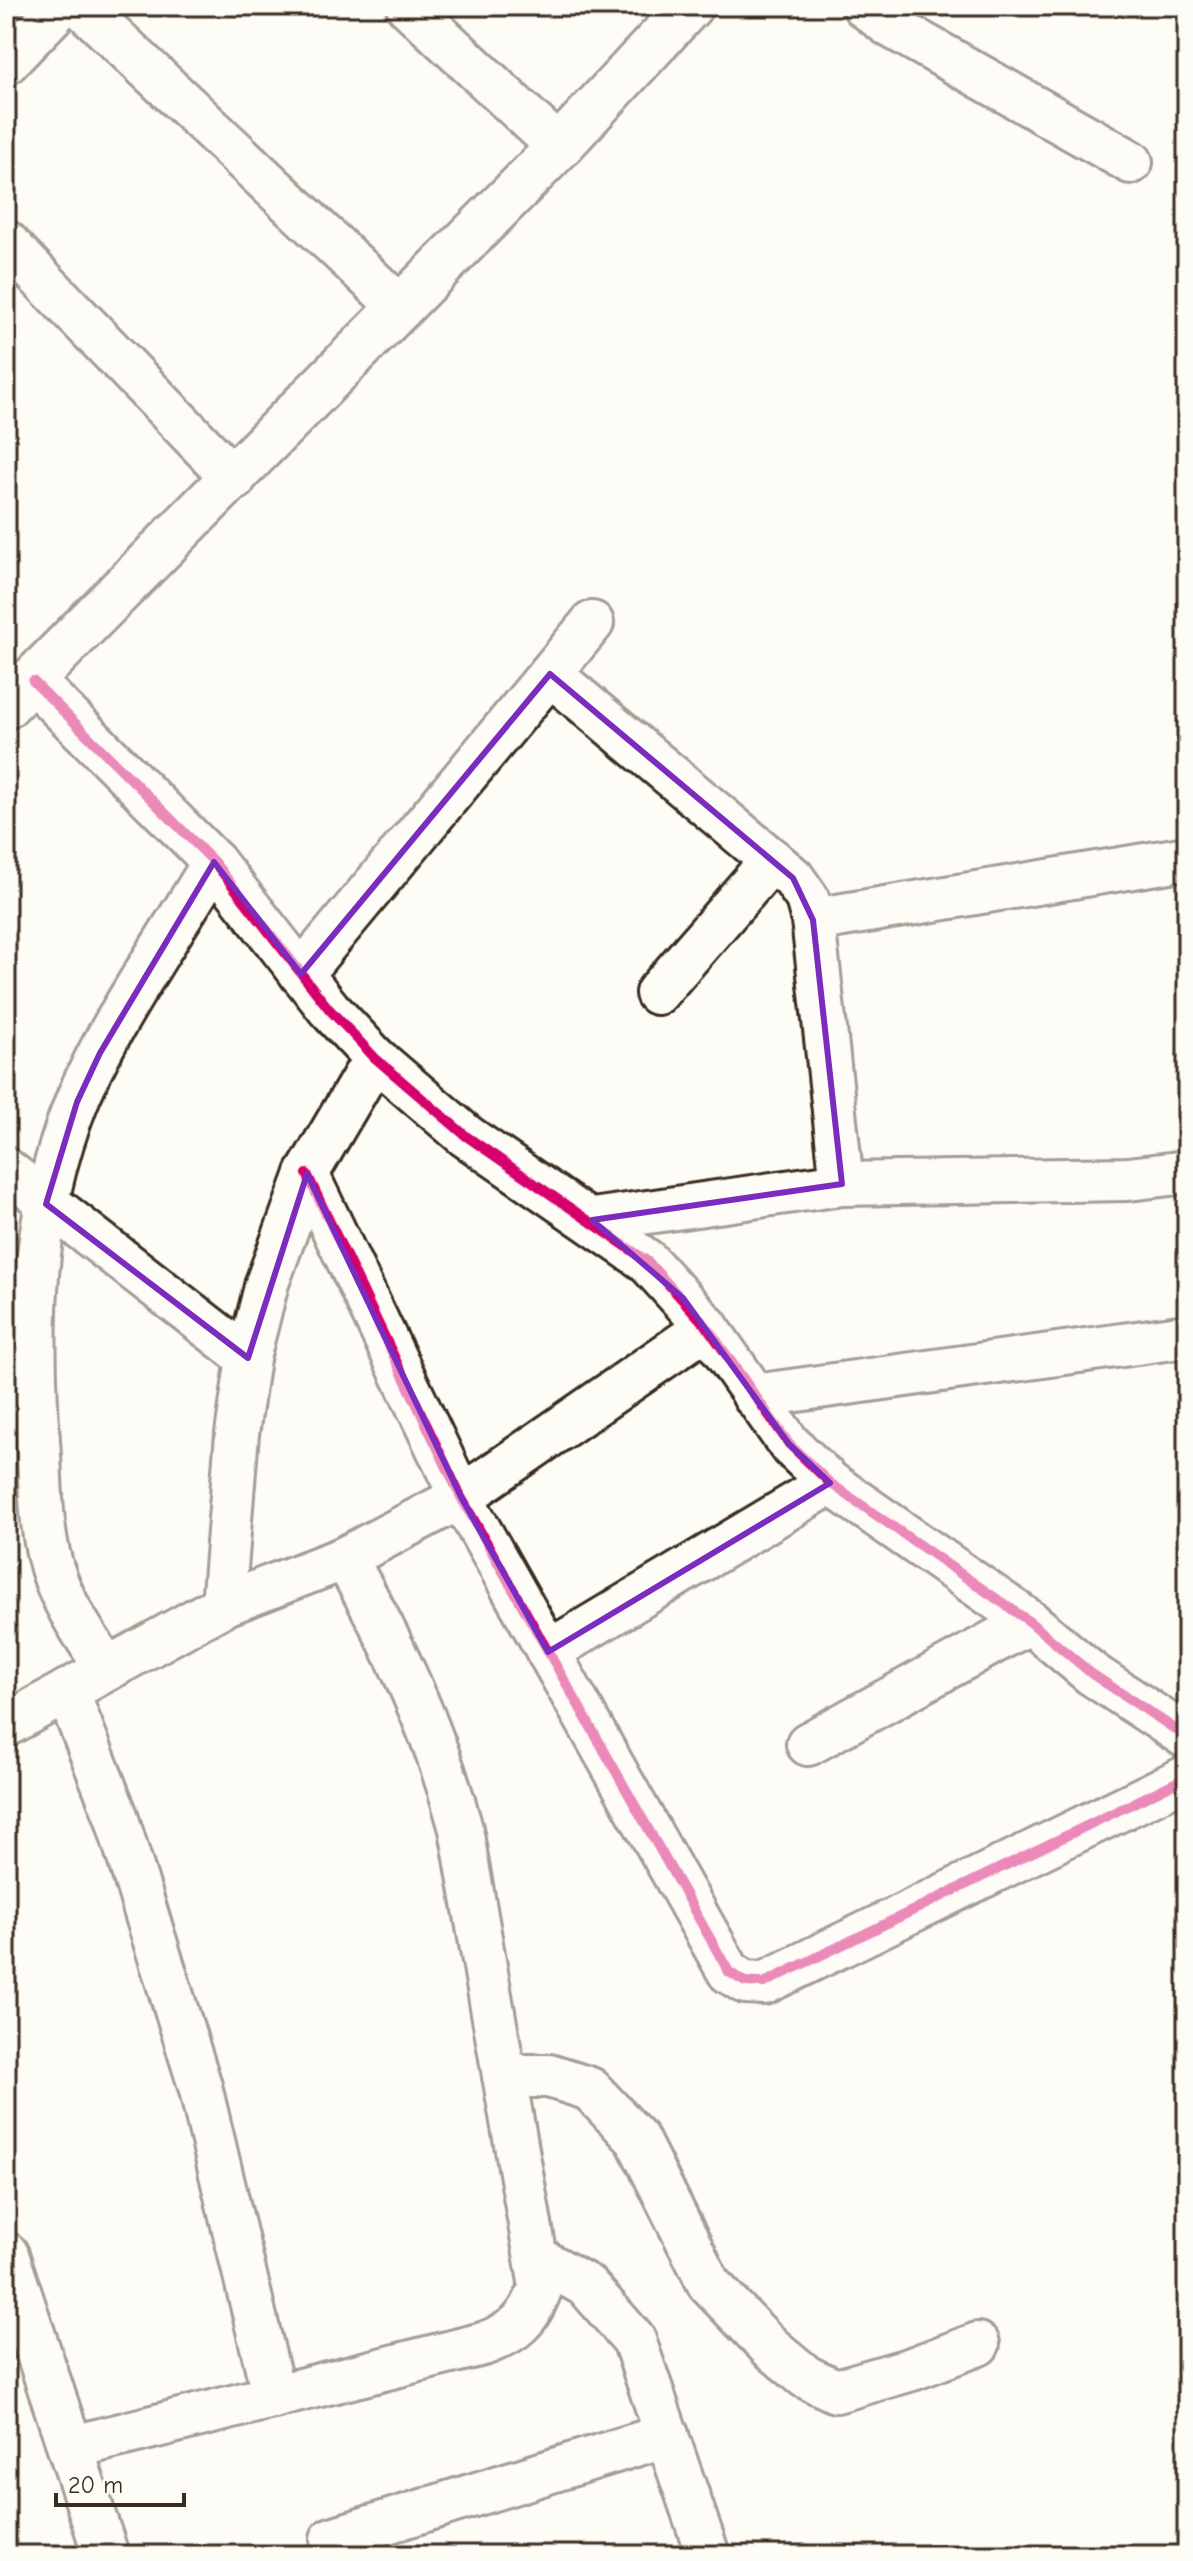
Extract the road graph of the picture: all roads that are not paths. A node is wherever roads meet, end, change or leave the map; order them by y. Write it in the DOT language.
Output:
graph roads {
  1 [pos="61,6"];
  2 [pos="81,6"];
  3 [pos="408,6"];
  4 [pos="690,6"];
  5 [pos="864,6"];
  6 [pos="6,63"];
  7 [pos="559,147"];
  8 [pos="1131,162"];
  9 [pos="6,242"];
  10 [pos="401,308"];
  11 [pos="234,479"];
  12 [pos="592,623"];
  13 [pos="550,674"];
  14 [pos="20,693"];
  15 [pos="1187,858"];
  16 [pos="772,860"];
  17 [pos="214,862"];
  18 [pos="813,920"];
  19 [pos="301,974"];
  20 [pos="657,993"];
  21 [pos="375,1058"];
  22 [pos="6,1170"];
  23 [pos="1187,1172"];
  24 [pos="307,1174"];
  25 [pos="842,1184"];
  26 [pos="46,1204"];
  27 [pos="592,1220"];
  28 [pos="707,1327"];
  29 [pos="1187,1336"];
  30 [pos="248,1358"];
  31 [pos="754,1396"];
  32 [pos="830,1483"];
  33 [pos="461,1497"];
  34 [pos="345,1558"];
  35 [pos="223,1605"];
  36 [pos="1030,1622"];
  37 [pos="548,1652"];
  38 [pos="107,1669"];
  39 [pos="67,1691"];
  40 [pos="6,1725"];
  41 [pos="1187,1737"];
  42 [pos="808,1744"];
  43 [pos="1187,1777"];
  44 [pos="504,2076"];
  45 [pos="6,2255"];
  46 [pos="539,2259"];
  47 [pos="978,2344"];
  48 [pos="274,2397"];
  49 [pos="667,2435"];
  50 [pos="69,2448"];
  51 [pos="332,2539"];
  52 [pos="106,2555"];
  53 [pos="708,2555"];
  1 -- 6 [label="street"];
  2 -- 10 [label="street"];
  3 -- 7 [label="street"];
  4 -- 7 [label="street"];
  5 -- 8 [label="street"];
  7 -- 10 [label="street"];
  9 -- 11 [label="street"];
  10 -- 11 [label="street"];
  11 -- 14 [label="street"];
  12 -- 13 [label="street"];
  13 -- 16 [label="street"];
  13 -- 19 [label="street"];
  14 -- 17 [label="street"];
  15 -- 18 [label="street"];
  16 -- 18 [label="street"];
  16 -- 20 [label="street"];
  17 -- 19 [label="street"];
  17 -- 26 [label="street"];
  18 -- 25 [label="street"];
  19 -- 21 [label="street"];
  21 -- 24 [label="street"];
  21 -- 27 [label="street"];
  22 -- 26 [label="street"];
  23 -- 25 [label="street"];
  24 -- 30 [label="street"];
  24 -- 33 [label="street"];
  25 -- 27 [label="street"];
  26 -- 30 [label="street"];
  26 -- 38 [label="street"];
  27 -- 28 [label="street"];
  28 -- 31 [label="street"];
  28 -- 33 [label="street"];
  29 -- 31 [label="street"];
  30 -- 35 [label="street"];
  31 -- 32 [label="street"];
  32 -- 36 [label="street"];
  32 -- 37 [label="street"];
  33 -- 34 [label="street"];
  33 -- 37 [label="street"];
  34 -- 35 [label="street"];
  34 -- 44 [label="street"];
  35 -- 38 [label="street"];
  36 -- 41 [label="street"];
  36 -- 42 [label="street"];
  37 -- 43 [label="street"];
  38 -- 39 [label="street"];
  39 -- 40 [label="street"];
  39 -- 48 [label="street"];
  44 -- 46 [label="street"];
  44 -- 47 [label="street"];
  45 -- 50 [label="street"];
  46 -- 48 [label="street"];
  46 -- 49 [label="street"];
  48 -- 50 [label="street"];
  49 -- 51 [label="street"];
  49 -- 53 [label="street"];
  50 -- 52 [label="street"];
}
